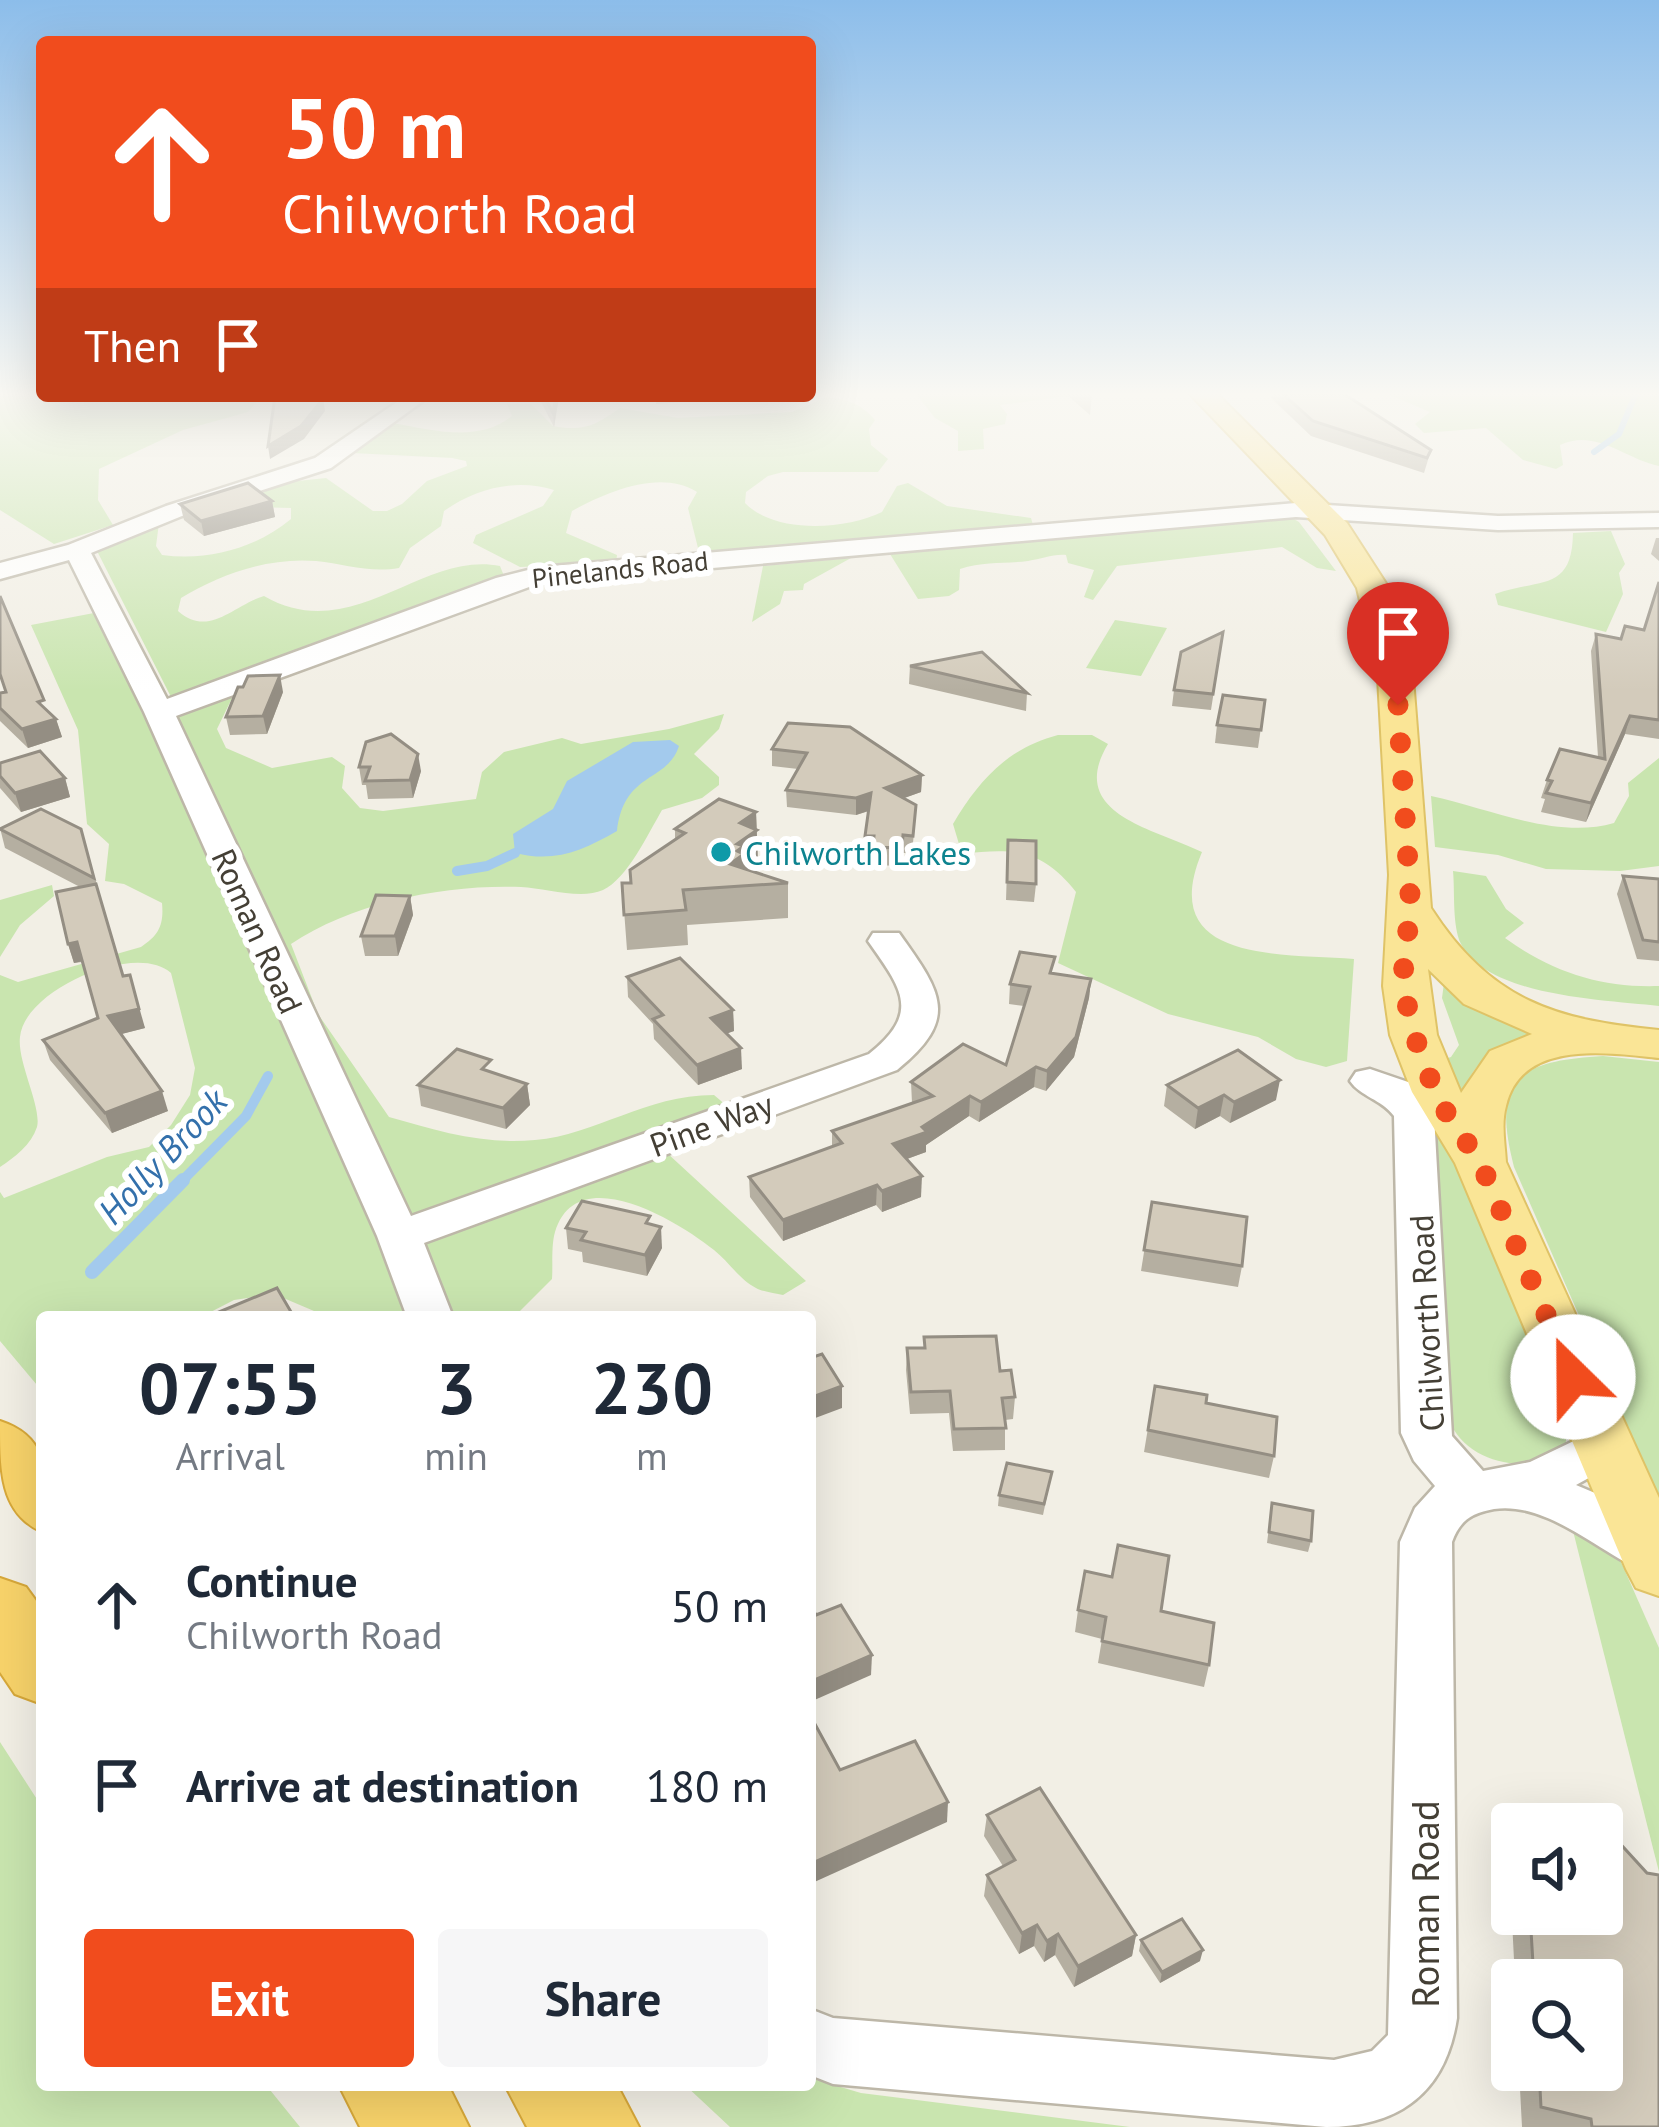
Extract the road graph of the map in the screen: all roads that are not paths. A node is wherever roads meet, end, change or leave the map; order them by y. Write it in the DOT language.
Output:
graph roads {
  1 [pos="232,492"];
  2 [pos="1302,492"];
  3 [pos="1319,509"];
  4 [pos="1659,520"];
  5 [pos="77,550"];
  6 [pos="0,571"];
  7 [pos="159,712"];
  8 [pos="1411,910"];
  9 [pos="886,941"];
  10 [pos="1639,1042"];
  11 [pos="1370,1082"];
  12 [pos="1480,1162"];
  13 [pos="399,1236"];
  14 [pos="428,1311"];
  15 [pos="1605,1445"];
  16 [pos="0,1448"];
  17 [pos="1497,1488"];
  18 [pos="36,1495"];
  19 [pos="1656,1561"];
  20 [pos="0,1610"];
  21 [pos="36,1661"];
  22 [pos="816,2044"];
  23 [pos="390,2091"];
  24 [pos="557,2091"];
  25 [pos="422,2127"];
  26 [pos="592,2127"];
  1 -- 5 [label="street"];
  2 -- 3 [label="main road"];
  3 -- 4 [label="street, Pinelands Road"];
  3 -- 7 [label="street, Pinelands Road"];
  3 -- 8 [label="main road"];
  5 -- 6 [label="street"];
  5 -- 7 [label="street, Roman Road"];
  7 -- 13 [label="street, Roman Road"];
  8 -- 10 [label="main road"];
  8 -- 12 [label="main road"];
  9 -- 13 [label="street, Pine Way"];
  10 -- 12 [label="main road"];
  11 -- 17 [label="street, Chilworth Road"];
  12 -- 15 [label="main road"];
  13 -- 14 [label="street, Roman Road"];
  15 -- 17 [label="street, Roman Road"];
  15 -- 19 [label="main road"];
  16 -- 18 [label="highway"];
  17 -- 19 [label="street"];
  17 -- 22 [label="street, Roman Road"];
  20 -- 21 [label="highway"];
  23 -- 25 [label="highway"];
  24 -- 26 [label="highway"];
}
